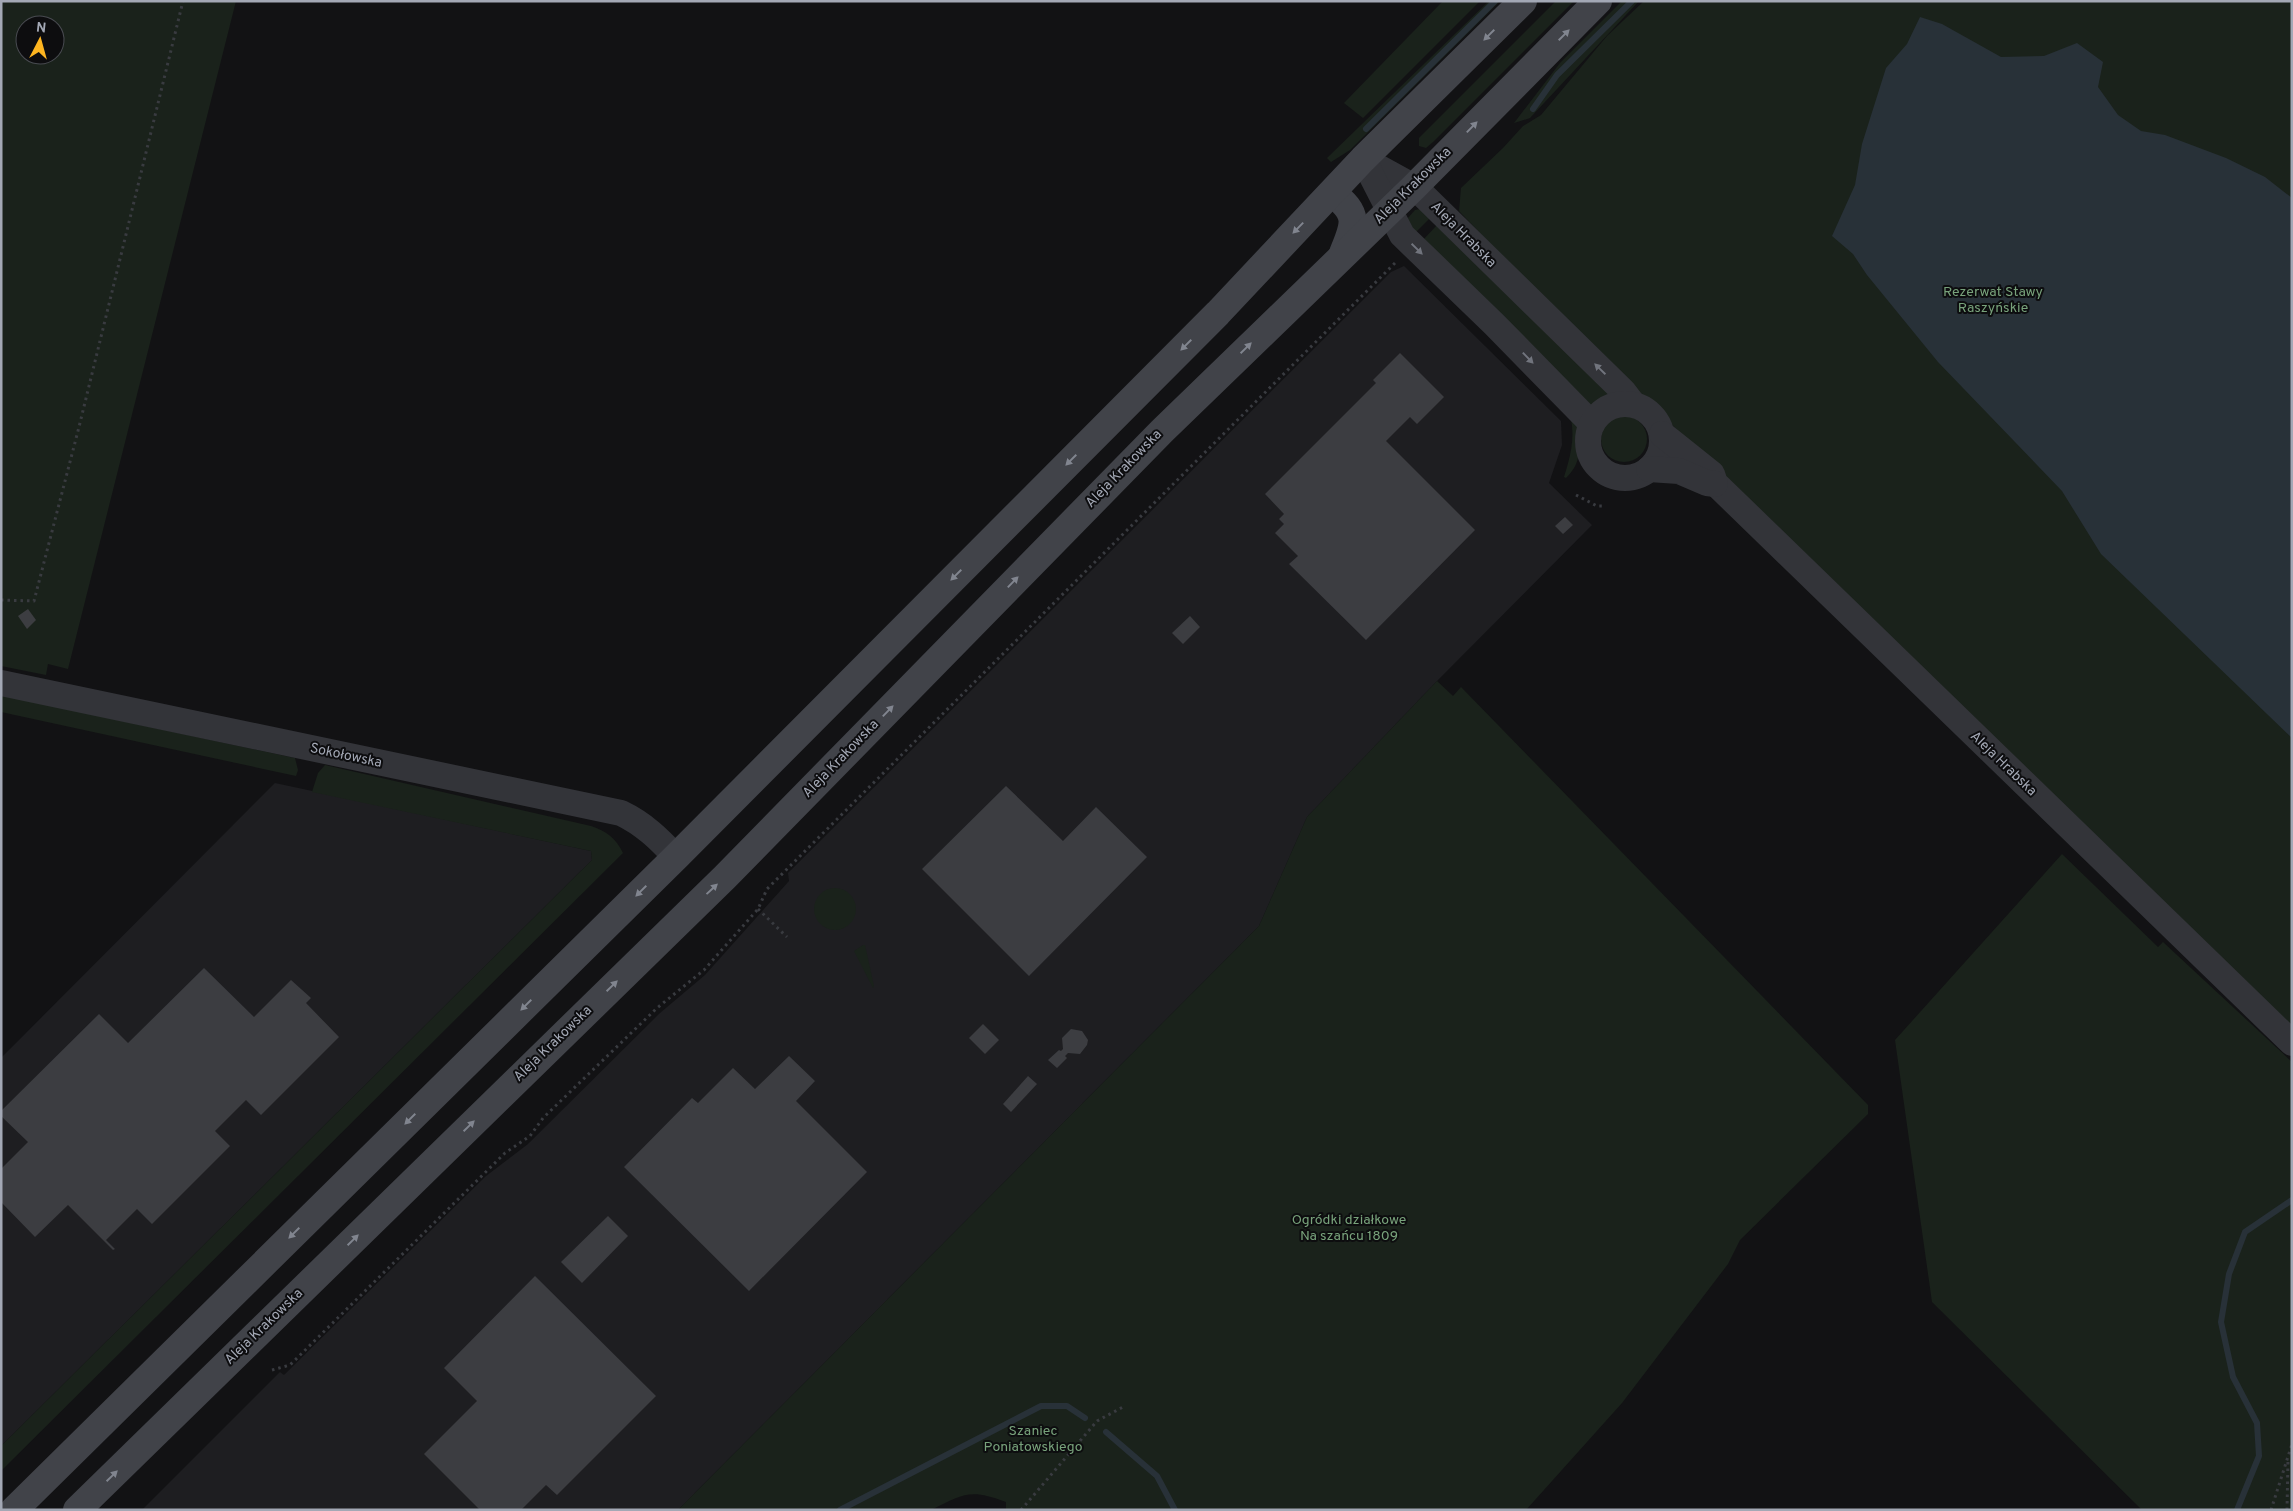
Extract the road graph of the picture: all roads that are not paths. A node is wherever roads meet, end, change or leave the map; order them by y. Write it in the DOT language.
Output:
graph roads {
  1 [pos="1524,1"];
  2 [pos="1598,1"];
  3 [pos="1363,159"];
  4 [pos="1414,187"];
  5 [pos="1332,193"];
  6 [pos="1390,209"];
  7 [pos="1343,254"];
  8 [pos="1633,404"];
  9 [pos="1592,424"];
  10 [pos="1662,434"];
  11 [pos="1649,469"];
  12 [pos="1715,484"];
  13 [pos="1,683"];
  14 [pos="676,857"];
  15 [pos="2292,1043"];
  16 [pos="14,1510"];
  17 [pos="77,1510"];
  1 -- 3 [label="main road, one-way"];
  4 -- 2 [label="main road, Aleja Krakowska, one-way"];
  3 -- 4 [label="street, Aleja Hrabska"];
  3 -- 5 [label="main road"];
  3 -- 6 [label="street"];
  4 -- 6 [label="main road, Aleja Krakowska"];
  8 -- 4 [label="street, Aleja Hrabska, one-way"];
  5 -- 7 [label="main road"];
  5 -- 14 [label="main road, one-way"];
  6 -- 7 [label="main road, Aleja Krakowska"];
  6 -- 9 [label="street, one-way"];
  17 -- 7 [label="main road, Aleja Krakowska, one-way"];
  8 -- 9 [label="street"];
  8 -- 10 [label="street"];
  9 -- 11 [label="street"];
  10 -- 11 [label="street"];
  10 -- 12 [label="street, Aleja Hrabska"];
  11 -- 12 [label="street, Aleja Hrabska"];
  12 -- 15 [label="street, Aleja Hrabska"];
  13 -- 14 [label="street, Sokołowska"];
  14 -- 16 [label="main road, one-way"];
}
